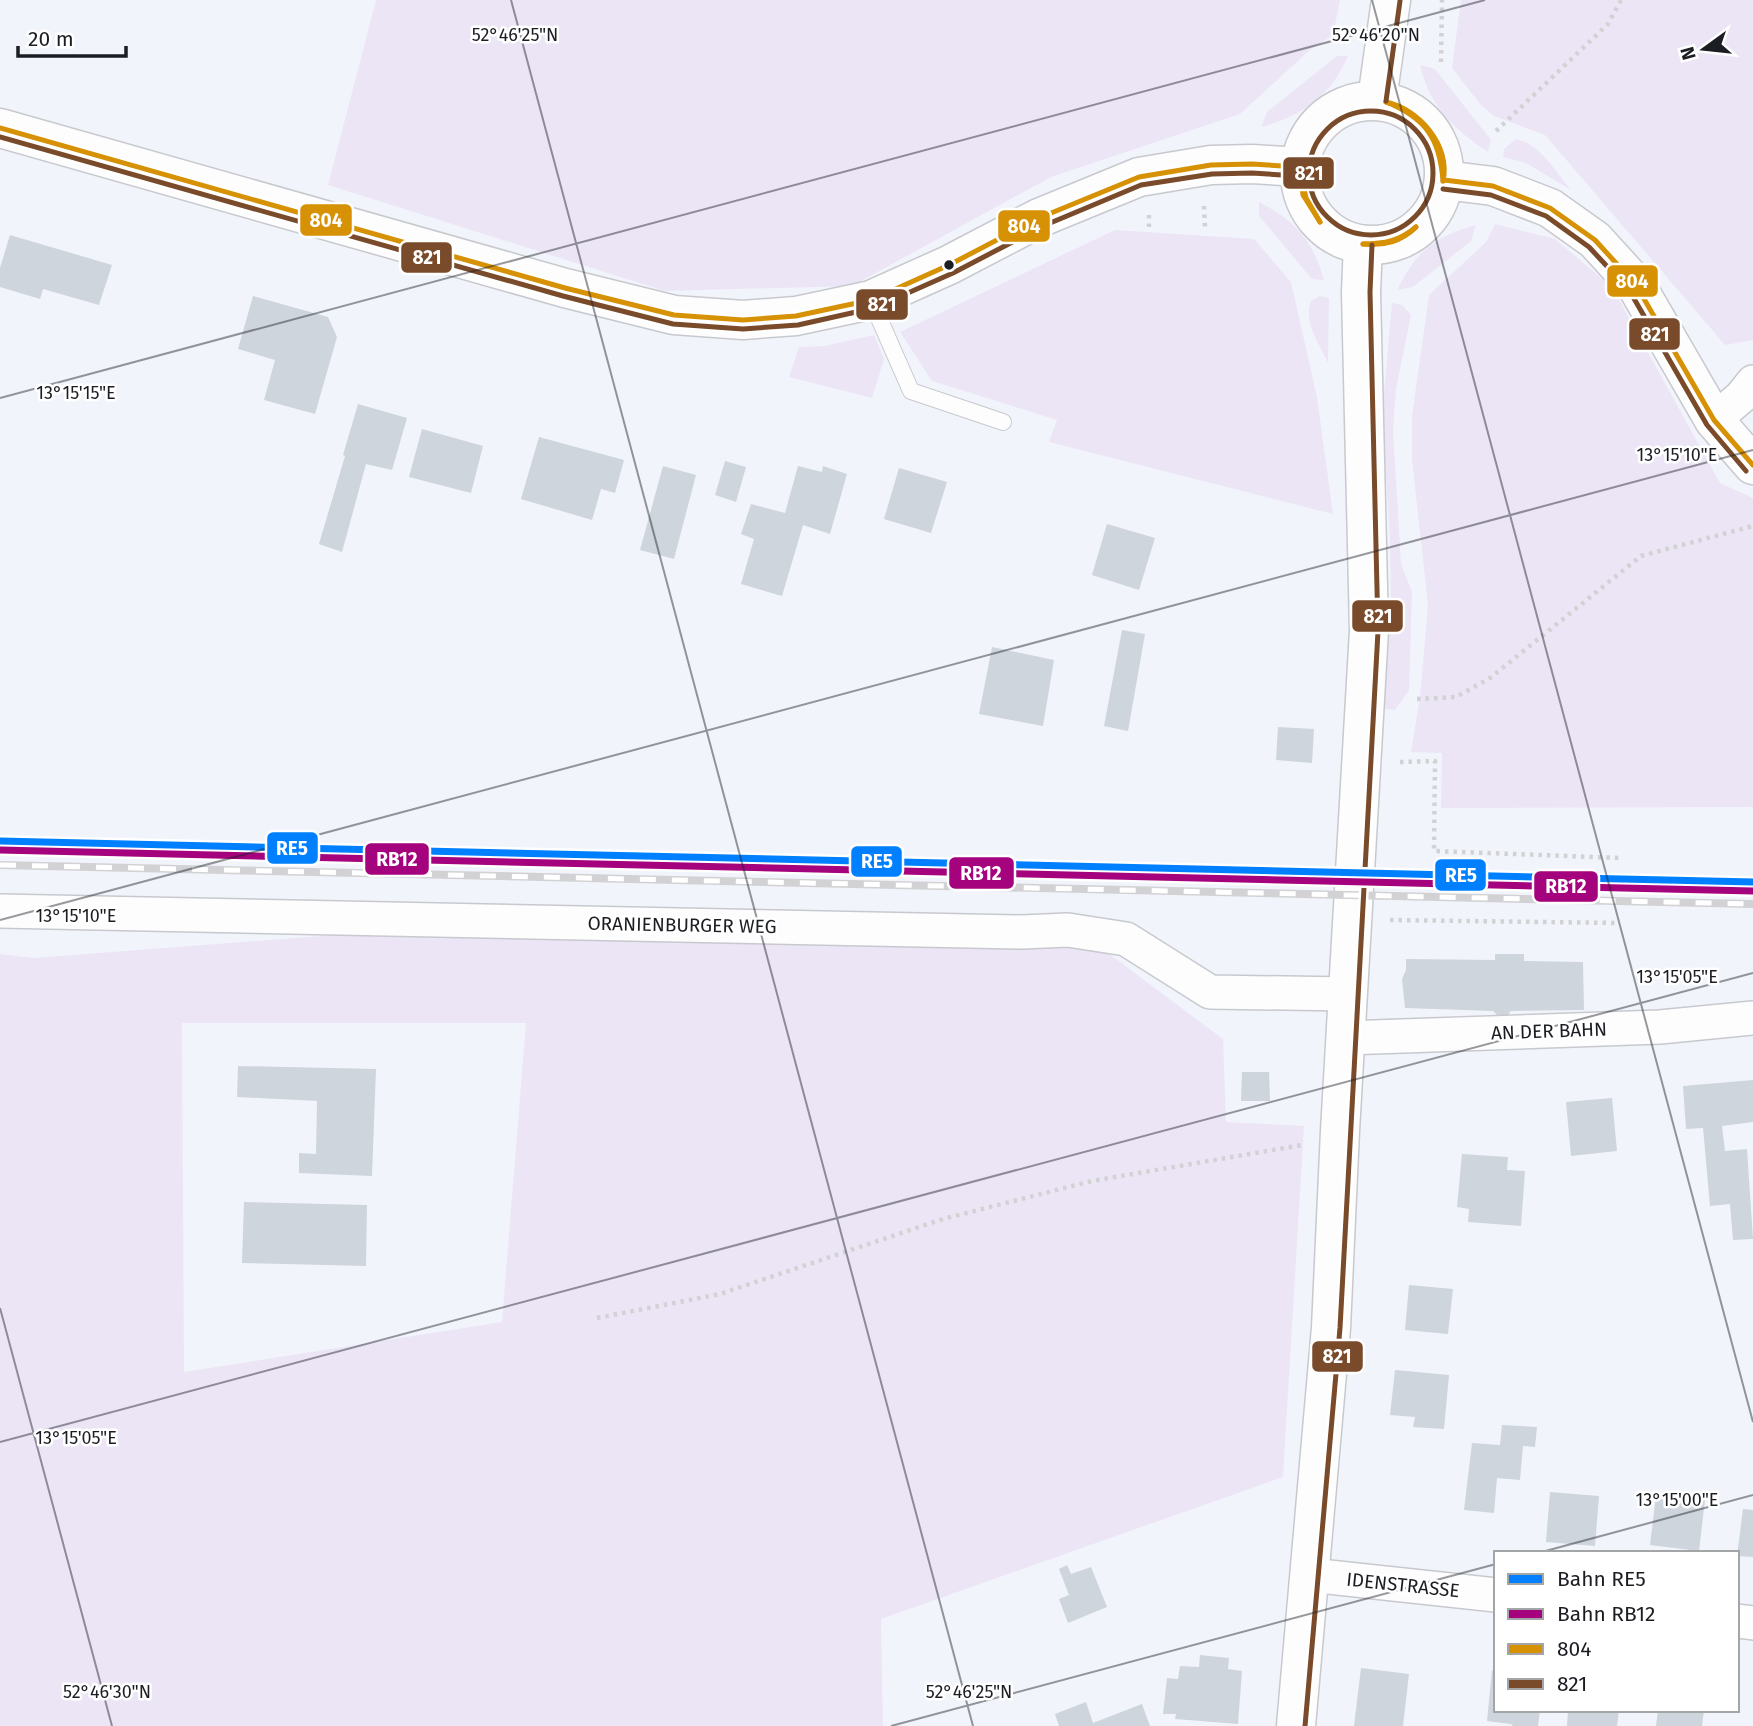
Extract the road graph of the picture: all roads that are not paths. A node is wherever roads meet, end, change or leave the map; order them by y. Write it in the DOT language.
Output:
graph roads {
  1 [pos="1391,0"];
  2 [pos="1377,100"];
  3 [pos="0,128"];
  4 [pos="1299,167"];
  5 [pos="1444,180"];
  6 [pos="1363,245"];
  7 [pos="871,300"];
  8 [pos="1753,382"];
  9 [pos="1714,420"];
  10 [pos="1003,422"];
  11 [pos="1753,465"];
  12 [pos="0,911"];
  13 [pos="1348,994"];
  14 [pos="1753,1018"];
  15 [pos="1345,1038"];
  16 [pos="1310,1575"];
  17 [pos="1494,1595"];
  18 [pos="1296,1726"];
  1 -- 2 [label="street"];
  2 -- 4 [label="street"];
  2 -- 5 [label="street"];
  3 -- 7 [label="street"];
  4 -- 6 [label="street"];
  4 -- 7 [label="street"];
  5 -- 6 [label="street"];
  5 -- 9 [label="street"];
  6 -- 13 [label="street"];
  7 -- 10 [label="lane"];
  8 -- 9 [label="street"];
  9 -- 11 [label="street"];
  12 -- 13 [label="street, ORANIENBURGER WEG"];
  13 -- 15 [label="street"];
  14 -- 15 [label="street, AN DER BAHN"];
  15 -- 16 [label="street"];
  16 -- 17 [label="street, IDENSTRASSE"];
  16 -- 18 [label="street"];
}
